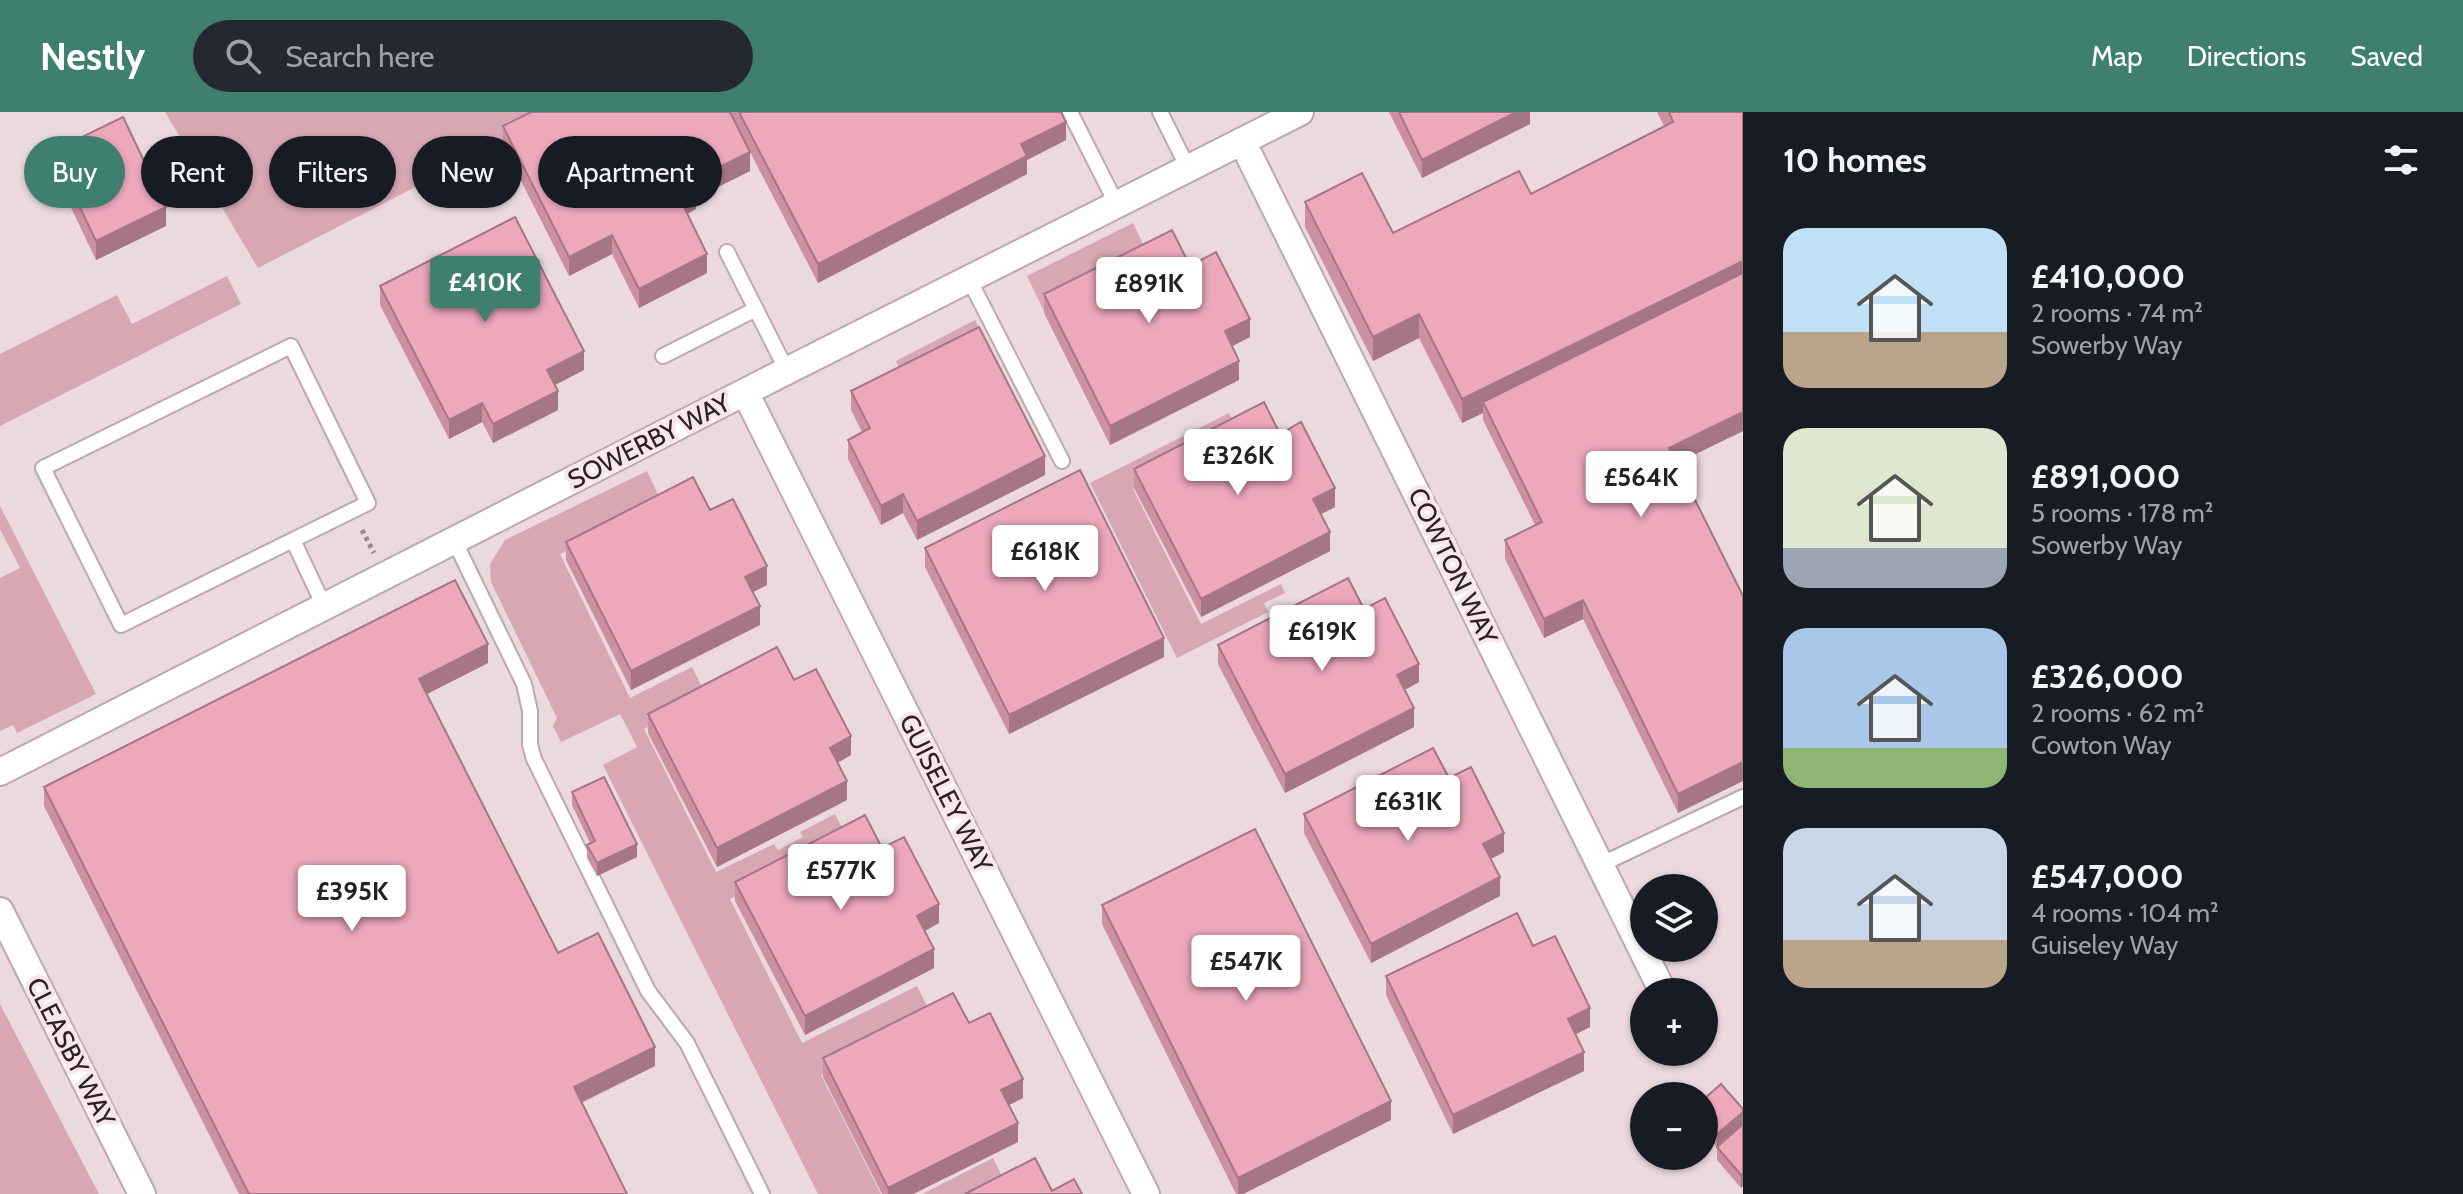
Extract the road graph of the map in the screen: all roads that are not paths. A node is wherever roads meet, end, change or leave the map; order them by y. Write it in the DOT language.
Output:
graph roads {
  1 [pos="1070,112"];
  2 [pos="1160,112"];
  3 [pos="1300,112"];
  4 [pos="1242,141"];
  5 [pos="1188,168"];
  6 [pos="1117,205"];
  7 [pos="727,252"];
  8 [pos="969,279"];
  9 [pos="756,309"];
  10 [pos="663,356"];
  11 [pos="787,371"];
  12 [pos="745,392"];
  13 [pos="1062,461"];
  14 [pos="293,540"];
  15 [pos="454,540"];
  16 [pos="324,606"];
  17 [pos="0,772"];
  18 [pos="1743,797"];
  19 [pos="1600,865"];
  20 [pos="0,911"];
  21 [pos="1656,978"];
  22 [pos="142,1194"];
  23 [pos="762,1194"];
  24 [pos="1146,1194"];
  1 -- 6 [label="lane"];
  2 -- 5 [label="lane"];
  3 -- 4 [label="street, SOWERBY WAY"];
  4 -- 5 [label="street, SOWERBY WAY"];
  4 -- 19 [label="street, COWTON WAY"];
  5 -- 6 [label="street, SOWERBY WAY"];
  6 -- 8 [label="street, SOWERBY WAY"];
  7 -- 9 [label="lane"];
  8 -- 11 [label="street, SOWERBY WAY"];
  8 -- 13 [label="lane"];
  9 -- 10 [label="lane"];
  9 -- 11 [label="lane"];
  11 -- 12 [label="street, SOWERBY WAY"];
  12 -- 15 [label="street, SOWERBY WAY"];
  12 -- 24 [label="street, GUISELEY WAY"];
  14 -- 14 [label="lane"];
  14 -- 16 [label="lane"];
  15 -- 16 [label="street, SOWERBY WAY"];
  15 -- 23 [label="lane"];
  16 -- 17 [label="street, SOWERBY WAY"];
  18 -- 19 [label="lane"];
  19 -- 21 [label="street, COWTON WAY"];
  20 -- 22 [label="street, CLEASBY WAY"];
}
